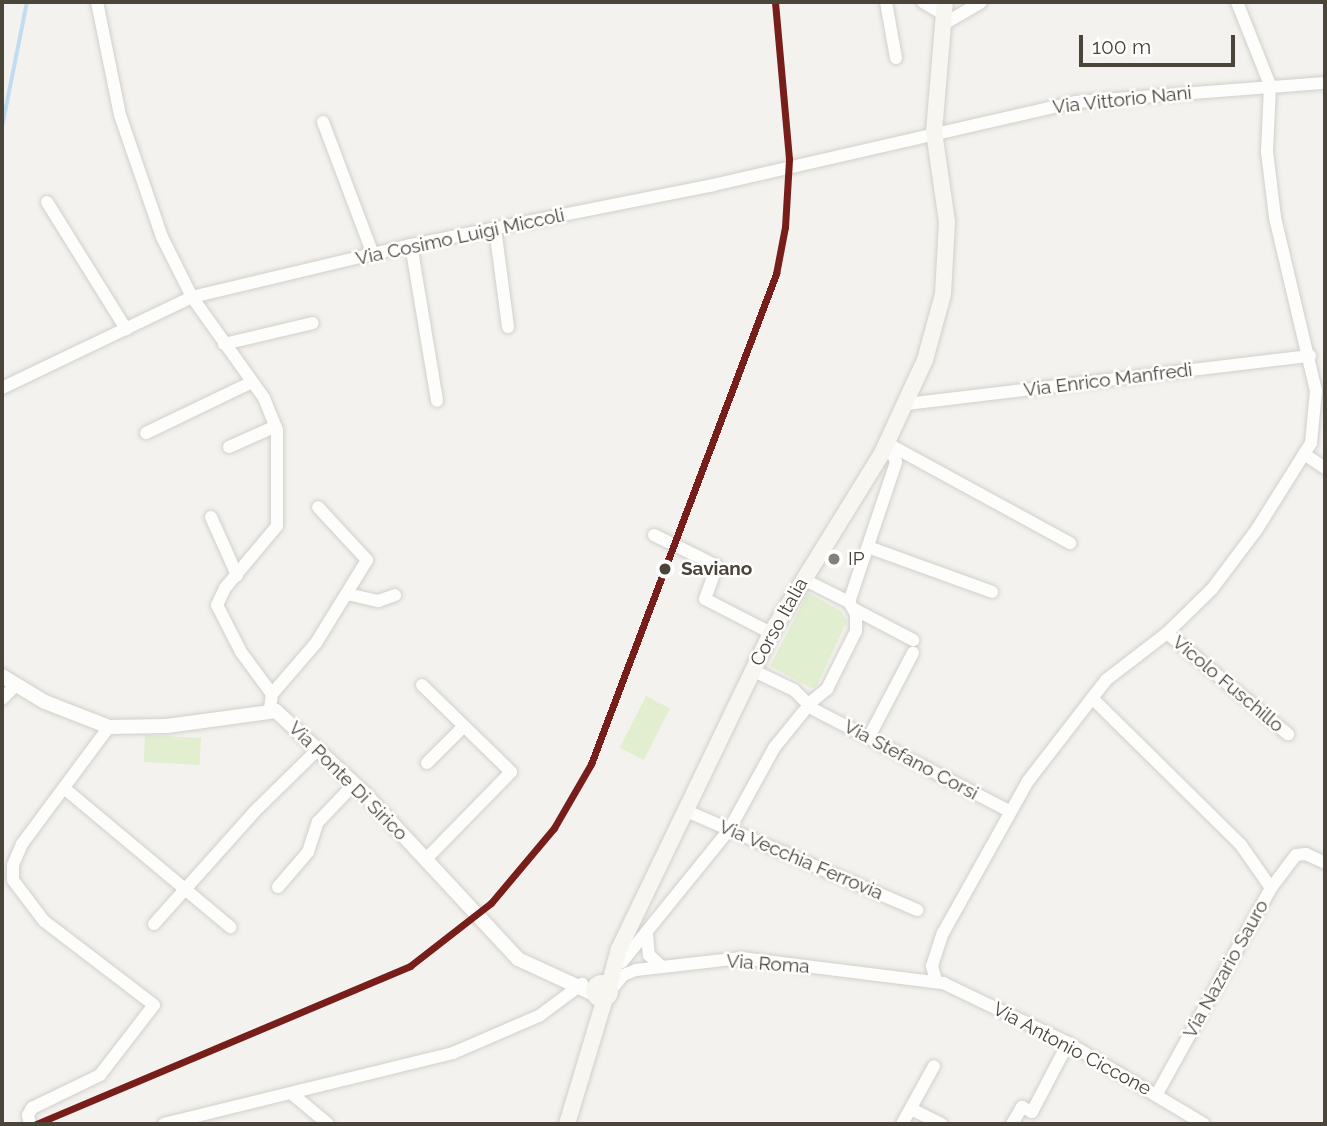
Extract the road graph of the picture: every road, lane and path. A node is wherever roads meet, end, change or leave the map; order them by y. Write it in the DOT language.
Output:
graph roads {
  1 [pos="97,2"];
  2 [pos="886,2"];
  3 [pos="923,2"];
  4 [pos="981,2"];
  5 [pos="1237,2"];
  6 [pos="946,13"];
  7 [pos="896,58"];
  8 [pos="1325,83"];
  9 [pos="1270,85"];
  10 [pos="323,122"];
  11 [pos="934,132"];
  12 [pos="47,202"];
  13 [pos="495,228"];
  14 [pos="411,245"];
  15 [pos="373,254"];
  16 [pos="192,297"];
  17 [pos="313,323"];
  18 [pos="508,327"];
  19 [pos="126,328"];
  20 [pos="224,344"];
  21 [pos="1310,356"];
  22 [pos="252,382"];
  23 [pos="2,388"];
  24 [pos="437,401"];
  25 [pos="906,404"];
  26 [pos="276,426"];
  27 [pos="146,433"];
  28 [pos="229,447"];
  29 [pos="885,448"];
  30 [pos="1307,448"];
  31 [pos="1325,468"];
  32 [pos="318,507"];
  33 [pos="211,517"];
  34 [pos="654,535"];
  35 [pos="1070,543"];
  36 [pos="868,547"];
  37 [pos="237,575"];
  38 [pos="803,579"];
  39 [pos="992,593"];
  40 [pos="347,594"];
  41 [pos="395,595"];
  42 [pos="851,606"];
  43 [pos="771,633"];
  44 [pos="1167,633"];
  45 [pos="752,670"];
  46 [pos="2,676"];
  47 [pos="15,685"];
  48 [pos="422,685"];
  49 [pos="1092,698"];
  50 [pos="2,699"];
  51 [pos="271,702"];
  52 [pos="809,706"];
  53 [pos="109,727"];
  54 [pos="463,727"];
  55 [pos="1288,734"];
  56 [pos="869,737"];
  57 [pos="318,749"];
  58 [pos="427,763"];
  59 [pos="354,784"];
  60 [pos="64,788"];
  61 [pos="684,810"];
  62 [pos="1009,811"];
  63 [pos="729,830"];
  64 [pos="426,859"];
  65 [pos="1325,863"];
  66 [pos="278,887"];
  67 [pos="1271,888"];
  68 [pos="185,890"];
  69 [pos="917,910"];
  70 [pos="154,925"];
  71 [pos="230,927"];
  72 [pos="648,933"];
  73 [pos="618,956"];
  74 [pos="661,966"];
  75 [pos="636,970"];
  76 [pos="936,981"];
  77 [pos="594,989"];
  78 [pos="1068,1043"];
  79 [pos="934,1066"];
  80 [pos="291,1093"];
  81 [pos="1157,1094"];
  82 [pos="913,1110"];
  83 [pos="30,1124"];
  84 [pos="164,1124"];
  85 [pos="328,1124"];
  86 [pos="567,1124"];
  87 [pos="902,1124"];
  88 [pos="942,1124"];
  89 [pos="1012,1124"];
  90 [pos="1204,1124"];
  1 -- 16 [label="street"];
  2 -- 7 [label="street"];
  3 -- 6 [label="street"];
  4 -- 6 [label="street"];
  5 -- 9 [label="street"];
  6 -- 11 [label="main road, Corso Italia"];
  8 -- 9 [label="street, Via Vittorio Nani"];
  9 -- 11 [label="street, Via Vittorio Nani"];
  9 -- 21 [label="street"];
  10 -- 15 [label="street"];
  11 -- 13 [label="street, Via Cosimo Luigi Miccoli"];
  11 -- 25 [label="main road, Corso Italia"];
  12 -- 19 [label="street"];
  13 -- 14 [label="street, Via Cosimo Luigi Miccoli"];
  13 -- 18 [label="street"];
  14 -- 15 [label="street, Via Cosimo Luigi Miccoli"];
  14 -- 24 [label="street"];
  15 -- 16 [label="street, Via Cosimo Luigi Miccoli"];
  16 -- 19 [label="street, Via Cosimo Luigi Miccoli"];
  16 -- 20 [label="street"];
  17 -- 20 [label="street"];
  19 -- 23 [label="street, Via Cosimo Luigi Miccoli"];
  20 -- 22 [label="street"];
  21 -- 25 [label="street, Via Enrico Manfredi"];
  21 -- 30 [label="street"];
  22 -- 26 [label="street"];
  22 -- 27 [label="street"];
  25 -- 29 [label="main road, Corso Italia"];
  26 -- 28 [label="street"];
  26 -- 37 [label="street"];
  29 -- 35 [label="street"];
  29 -- 36 [label="street"];
  29 -- 38 [label="main road, Corso Italia"];
  30 -- 31 [label="street"];
  30 -- 44 [label="street"];
  32 -- 40 [label="street"];
  33 -- 37 [label="street"];
  34 -- 43 [label="street"];
  36 -- 39 [label="street"];
  36 -- 42 [label="street"];
  37 -- 51 [label="street"];
  38 -- 42 [label="street"];
  38 -- 43 [label="main road, Corso Italia"];
  40 -- 41 [label="street"];
  40 -- 51 [label="street"];
  42 -- 52 [label="street"];
  42 -- 56 [label="street"];
  43 -- 45 [label="main road, Corso Italia"];
  44 -- 49 [label="street"];
  44 -- 55 [label="street, Vicolo Fuschillo"];
  45 -- 52 [label="street, Via Stefano Corsi"];
  45 -- 61 [label="main road, Corso Italia"];
  46 -- 47 [label="street, Via Ponte Di Sirico"];
  47 -- 50 [label="street"];
  47 -- 53 [label="street, Via Ponte Di Sirico"];
  48 -- 54 [label="street"];
  49 -- 62 [label="street"];
  49 -- 67 [label="street, Via Nazario Sauro"];
  51 -- 53 [label="street, Via Ponte Di Sirico"];
  51 -- 57 [label="street, Via Ponte Di Sirico"];
  52 -- 56 [label="street, Via Stefano Corsi"];
  52 -- 63 [label="street"];
  53 -- 60 [label="street"];
  54 -- 58 [label="street"];
  54 -- 64 [label="street"];
  56 -- 62 [label="street, Via Stefano Corsi"];
  57 -- 59 [label="street, Via Ponte Di Sirico"];
  57 -- 68 [label="street"];
  59 -- 64 [label="street, Via Ponte Di Sirico"];
  59 -- 66 [label="street"];
  60 -- 68 [label="street"];
  60 -- 83 [label="street"];
  61 -- 63 [label="street, Via Vecchia Ferrovia"];
  61 -- 73 [label="main road, Corso Italia"];
  62 -- 76 [label="street"];
  63 -- 69 [label="street, Via Vecchia Ferrovia"];
  63 -- 72 [label="street"];
  64 -- 77 [label="street, Via Ponte Di Sirico"];
  65 -- 67 [label="street"];
  67 -- 81 [label="street, Via Nazario Sauro"];
  68 -- 70 [label="street"];
  68 -- 71 [label="street"];
  72 -- 73 [label="street"];
  72 -- 74 [label="street"];
  73 -- 75 [label="street"];
  73 -- 77 [label="main road, Corso Italia"];
  74 -- 75 [label="street, Via Roma"];
  74 -- 76 [label="street, Via Roma"];
  75 -- 77 [label="street"];
  76 -- 78 [label="street, Via Antonio Ciccone"];
  77 -- 80 [label="street"];
  77 -- 86 [label="main road, Corso Italia"];
  78 -- 81 [label="street, Via Antonio Ciccone"];
  78 -- 89 [label="street"];
  79 -- 82 [label="street"];
  80 -- 84 [label="street"];
  80 -- 85 [label="street"];
  81 -- 90 [label="street, Via Antonio Ciccone"];
  82 -- 87 [label="street"];
  82 -- 88 [label="street"];
}
